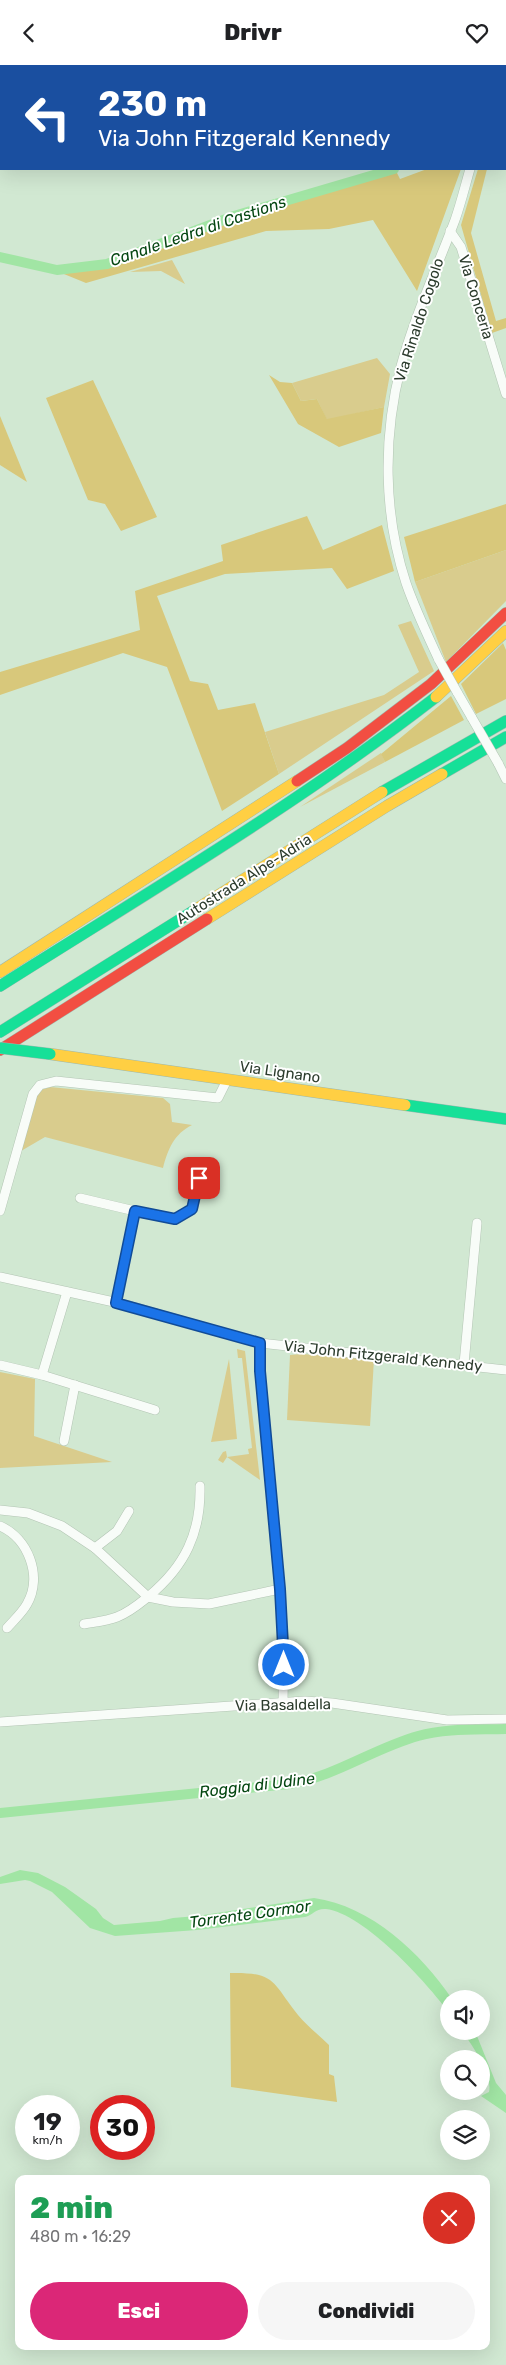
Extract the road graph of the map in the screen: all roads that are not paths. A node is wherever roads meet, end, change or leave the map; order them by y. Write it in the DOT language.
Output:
graph roads {
  1 [pos="470,170"];
  2 [pos="450,231"];
  3 [pos="506,394"];
  4 [pos="506,613"];
  5 [pos="506,631"];
  6 [pos="506,721"];
  7 [pos="506,737"];
  8 [pos="506,779"];
  9 [pos="0,972"];
  10 [pos="0,986"];
  11 [pos="0,1032"];
  12 [pos="0,1049"];
  13 [pos="227,1079"];
  14 [pos="506,1119"];
  15 [pos="202,1163"];
  16 [pos="80,1198"];
  17 [pos="0,1211"];
  18 [pos="135,1211"];
  19 [pos="477,1223"];
  20 [pos="0,1277"];
  21 [pos="67,1292"];
  22 [pos="116,1303"];
  23 [pos="260,1343"];
  24 [pos="464,1364"];
  25 [pos="0,1365"];
  26 [pos="506,1369"];
  27 [pos="42,1375"];
  28 [pos="75,1385"];
  29 [pos="155,1410"];
  30 [pos="64,1441"];
  31 [pos="200,1486"];
  32 [pos="0,1510"];
  33 [pos="129,1511"];
  34 [pos="0,1526"];
  35 [pos="95,1548"];
  36 [pos="280,1589"];
  37 [pos="148,1597"];
  38 [pos="84,1624"];
  39 [pos="7,1628"];
  40 [pos="283,1701"];
  41 [pos="506,1719"];
  42 [pos="0,1722"];
  1 -- 2 [label="street, Via Rinaldo Cogolo"];
  2 -- 3 [label="street, Via Conceria"];
  2 -- 8 [label="street, Via Rinaldo Cogolo, bridge"];
  4 -- 9 [label="main road"];
  5 -- 10 [label="main road"];
  6 -- 11 [label="main road, Autostrada Alpe-Adria"];
  7 -- 12 [label="main road, Autostrada Alpe-Adria"];
  12 -- 13 [label="main road, Via Lignano, bridge"];
  13 -- 14 [label="main road, Via Lignano"];
  13 -- 17 [label="street"];
  15 -- 18 [label="street"];
  16 -- 18 [label="street"];
  18 -- 22 [label="street"];
  19 -- 24 [label="street"];
  20 -- 21 [label="street, Via John Fitzgerald Kennedy"];
  21 -- 22 [label="street, Via John Fitzgerald Kennedy"];
  21 -- 27 [label="street"];
  22 -- 23 [label="street, Via John Fitzgerald Kennedy"];
  23 -- 24 [label="street, Via John Fitzgerald Kennedy"];
  23 -- 36 [label="street"];
  24 -- 26 [label="street, Via John Fitzgerald Kennedy"];
  25 -- 27 [label="street"];
  27 -- 28 [label="street"];
  28 -- 29 [label="street"];
  28 -- 30 [label="street"];
  31 -- 37 [label="street"];
  32 -- 35 [label="street"];
  33 -- 35 [label="street"];
  34 -- 39 [label="street"];
  35 -- 37 [label="street"];
  36 -- 37 [label="street"];
  36 -- 40 [label="street"];
  37 -- 38 [label="street"];
  40 -- 41 [label="street, Via Basaldella"];
  40 -- 42 [label="street, Via Basaldella"];
}
